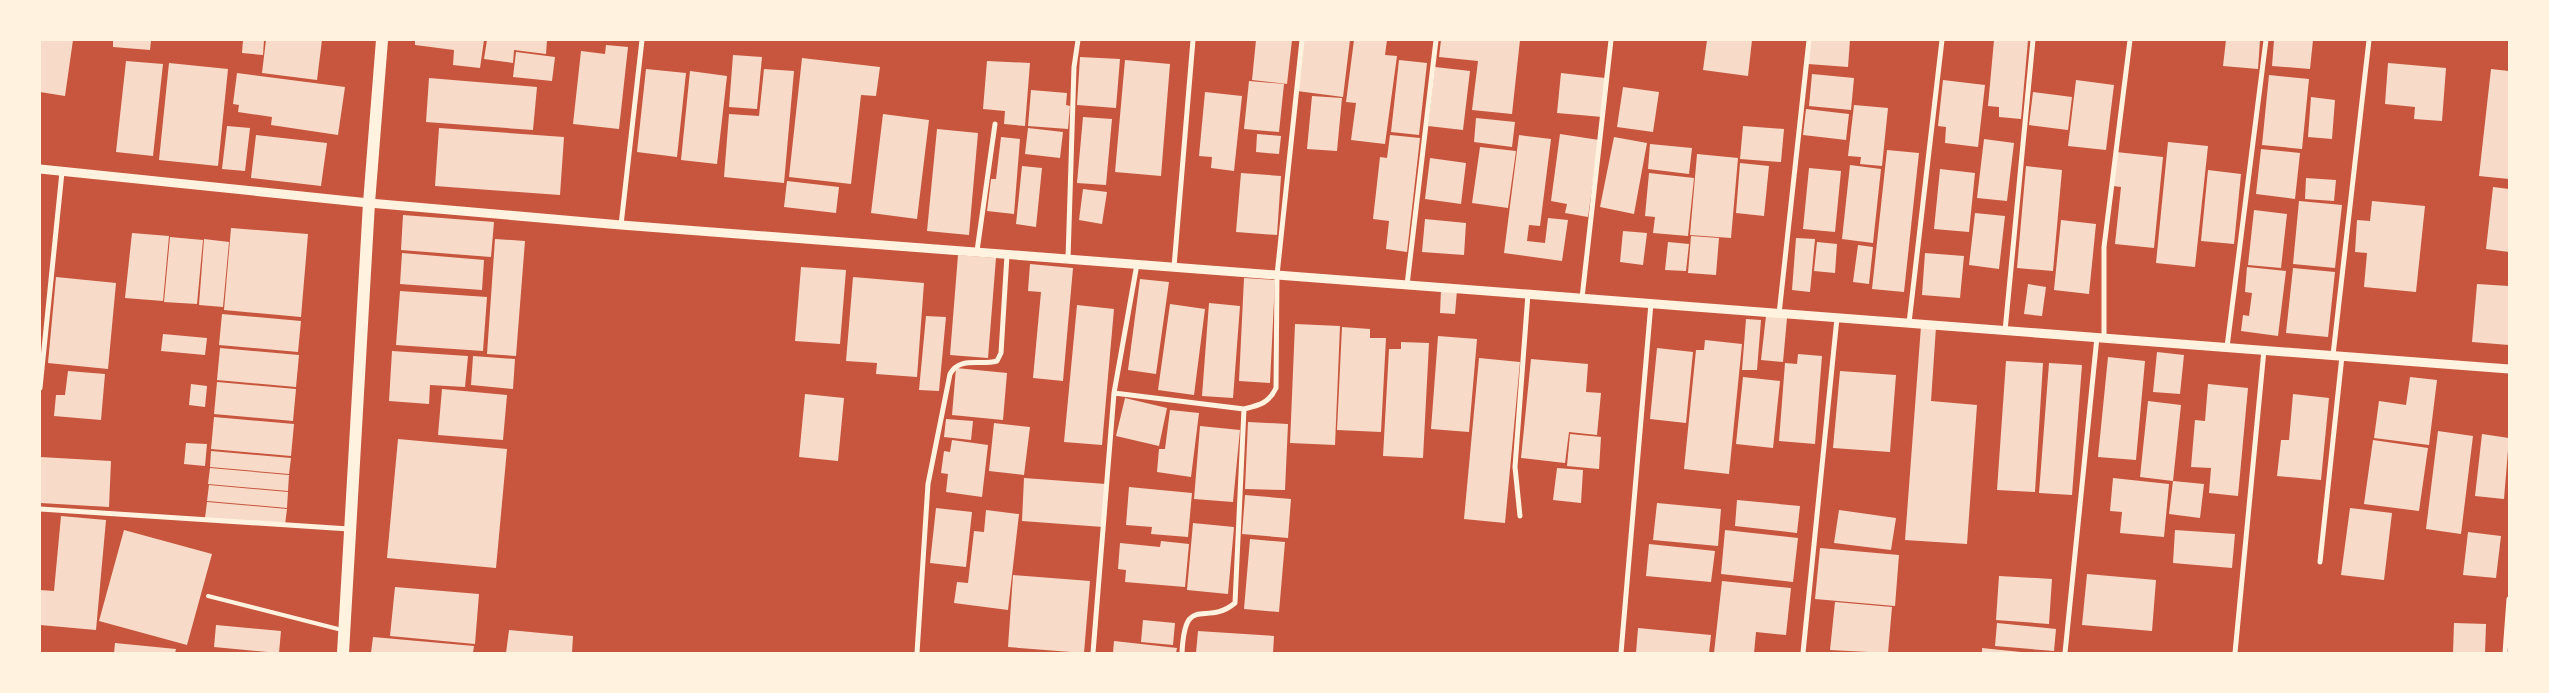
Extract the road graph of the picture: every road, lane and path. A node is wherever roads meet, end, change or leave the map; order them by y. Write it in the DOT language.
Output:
graph roads {
  1 [pos="382,40"];
  2 [pos="642,40"];
  3 [pos="1078,40"];
  4 [pos="1193,40"];
  5 [pos="1302,40"];
  6 [pos="1436,40"];
  7 [pos="1611,40"];
  8 [pos="1809,40"];
  9 [pos="1942,40"];
  10 [pos="2033,40"];
  11 [pos="2130,40"];
  12 [pos="2266,40"];
  13 [pos="2369,40"];
  14 [pos="995,124"];
  15 [pos="40,169"];
  16 [pos="62,172"];
  17 [pos="369,203"];
  18 [pos="621,225"];
  19 [pos="977,251"];
  20 [pos="1007,255"];
  21 [pos="1068,259"];
  22 [pos="1137,264"];
  23 [pos="1174,267"];
  24 [pos="1277,275"];
  25 [pos="1407,285"];
  26 [pos="1528,294"];
  27 [pos="1582,298"];
  28 [pos="1651,303"];
  29 [pos="1779,314"];
  30 [pos="1836,318"];
  31 [pos="1909,323"];
  32 [pos="2005,331"];
  33 [pos="2100,338"];
  34 [pos="2227,347"];
  35 [pos="2264,350"];
  36 [pos="2338,356"];
  37 [pos="2509,369"];
  38 [pos="40,388"];
  39 [pos="1114,393"];
  40 [pos="1244,409"];
  41 [pos="40,509"];
  42 [pos="1520,516"];
  43 [pos="350,529"];
  44 [pos="2320,562"];
  45 [pos="208,596"];
  46 [pos="2509,599"];
  47 [pos="344,631"];
  48 [pos="343,653"];
  49 [pos="917,653"];
  50 [pos="1093,653"];
  51 [pos="1182,653"];
  52 [pos="1621,653"];
  53 [pos="1802,653"];
  54 [pos="2065,653"];
  55 [pos="2235,653"];
  56 [pos="2505,653"];
  1 -- 17 [label="main road"];
  2 -- 18 [label="street"];
  3 -- 21 [label="street"];
  4 -- 23 [label="street"];
  5 -- 24 [label="street"];
  6 -- 25 [label="street"];
  7 -- 27 [label="street"];
  8 -- 29 [label="street"];
  9 -- 31 [label="street"];
  10 -- 32 [label="street"];
  11 -- 33 [label="street"];
  12 -- 34 [label="street"];
  13 -- 36 [label="street"];
  14 -- 19 [label="street"];
  15 -- 16 [label="street"];
  16 -- 17 [label="street"];
  16 -- 38 [label="street"];
  17 -- 18 [label="street"];
  17 -- 43 [label="main road"];
  18 -- 19 [label="street"];
  19 -- 20 [label="street"];
  20 -- 21 [label="street"];
  20 -- 49 [label="street"];
  21 -- 22 [label="street"];
  22 -- 23 [label="street"];
  22 -- 39 [label="street"];
  23 -- 24 [label="street"];
  24 -- 25 [label="street"];
  24 -- 40 [label="street"];
  25 -- 26 [label="street"];
  26 -- 27 [label="street"];
  26 -- 42 [label="street"];
  27 -- 28 [label="street"];
  28 -- 29 [label="street"];
  28 -- 52 [label="street"];
  29 -- 30 [label="street"];
  30 -- 31 [label="street"];
  30 -- 53 [label="street"];
  31 -- 32 [label="street"];
  32 -- 33 [label="street"];
  33 -- 34 [label="street"];
  33 -- 54 [label="street"];
  34 -- 35 [label="street"];
  35 -- 36 [label="street"];
  35 -- 55 [label="street"];
  36 -- 37 [label="street"];
  36 -- 44 [label="street"];
  39 -- 40 [label="street"];
  39 -- 50 [label="street"];
  40 -- 51 [label="street"];
  41 -- 43 [label="street"];
  43 -- 47 [label="main road"];
  45 -- 47 [label="lane"];
  46 -- 56 [label="street"];
  47 -- 48 [label="main road"];
}
